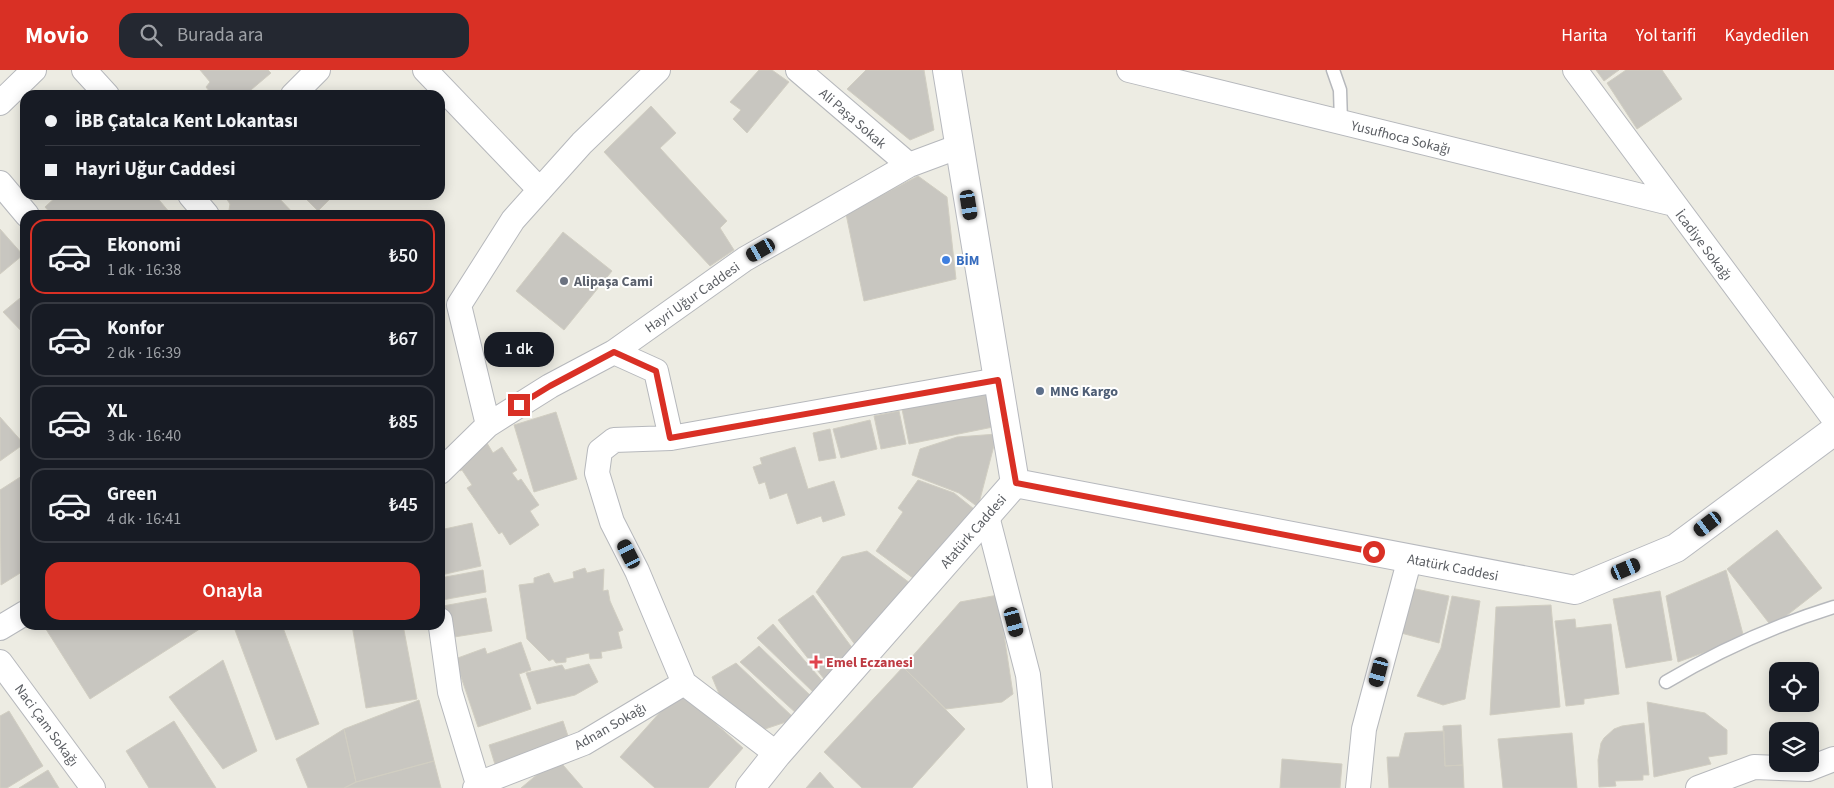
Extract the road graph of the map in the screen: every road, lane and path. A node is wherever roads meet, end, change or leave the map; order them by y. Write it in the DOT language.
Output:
graph roads {
  1 [pos="34,70"];
  2 [pos="84,70"];
  3 [pos="318,70"];
  4 [pos="425,70"];
  5 [pos="658,70"];
  6 [pos="798,70"];
  7 [pos="947,70"];
  8 [pos="1129,70"];
  9 [pos="1333,70"];
  10 [pos="1575,70"];
  11 [pos="102,90"];
  12 [pos="298,90"];
  13 [pos="444,90"];
  14 [pos="445,91"];
  15 [pos="0,103"];
  16 [pos="1341,122"];
  17 [pos="960,146"];
  18 [pos="909,165"];
  19 [pos="0,183"];
  20 [pos="540,190"];
  21 [pos="194,200"];
  22 [pos="1674,204"];
  23 [pos="23,210"];
  24 [pos="203,210"];
  25 [pos="614,352"];
  26 [pos="998,380"];
  27 [pos="1834,419"];
  28 [pos="488,425"];
  29 [pos="1834,431"];
  30 [pos="670,438"];
  31 [pos="445,467"];
  32 [pos="1016,483"];
  33 [pos="987,516"];
  34 [pos="1410,558"];
  35 [pos="1834,607"];
  36 [pos="20,616"];
  37 [pos="0,628"];
  38 [pos="441,630"];
  39 [pos="0,662"];
  40 [pos="1666,682"];
  41 [pos="684,683"];
  42 [pos="777,754"];
  43 [pos="1834,759"];
  44 [pos="478,787"];
  45 [pos="93,788"];
  46 [pos="750,788"];
  47 [pos="1040,788"];
  48 [pos="1358,788"];
  49 [pos="1698,788"];
  1 -- 15 [label="street"];
  2 -- 11 [label="street"];
  3 -- 12 [label="street"];
  4 -- 13 [label="street"];
  5 -- 20 [label="street"];
  6 -- 18 [label="street, Ali Paşa Sokak"];
  7 -- 17 [label="main road"];
  8 -- 16 [label="street, Yusufhoca Sokağı"];
  9 -- 16 [label="lane"];
  10 -- 22 [label="street, İcadiye Sokağı"];
  14 -- 20 [label="street"];
  16 -- 22 [label="street, Yusufhoca Sokağı"];
  17 -- 18 [label="street, Hayri Uğur Caddesi"];
  17 -- 26 [label="main road"];
  18 -- 25 [label="street, Hayri Uğur Caddesi"];
  19 -- 23 [label="street"];
  20 -- 28 [label="street"];
  21 -- 24 [label="street"];
  22 -- 27 [label="street, İcadiye Sokağı"];
  25 -- 28 [label="street, Hayri Uğur Caddesi"];
  25 -- 30 [label="street"];
  26 -- 30 [label="street"];
  26 -- 32 [label="main road"];
  28 -- 31 [label="street, Hayri Uğur Caddesi"];
  29 -- 34 [label="main road, Atatürk Caddesi"];
  30 -- 41 [label="street"];
  32 -- 33 [label="main road, Atatürk Caddesi"];
  32 -- 34 [label="main road, Atatürk Caddesi"];
  33 -- 42 [label="main road, Atatürk Caddesi"];
  33 -- 47 [label="street"];
  34 -- 48 [label="street"];
  35 -- 40 [label="lane"];
  36 -- 37 [label="street"];
  38 -- 44 [label="street"];
  39 -- 45 [label="street, Naci Çam Sokağı"];
  41 -- 42 [label="street"];
  41 -- 44 [label="street, Adnan Sokağı"];
  42 -- 46 [label="main road, Atatürk Caddesi"];
  43 -- 49 [label="street"];
}
